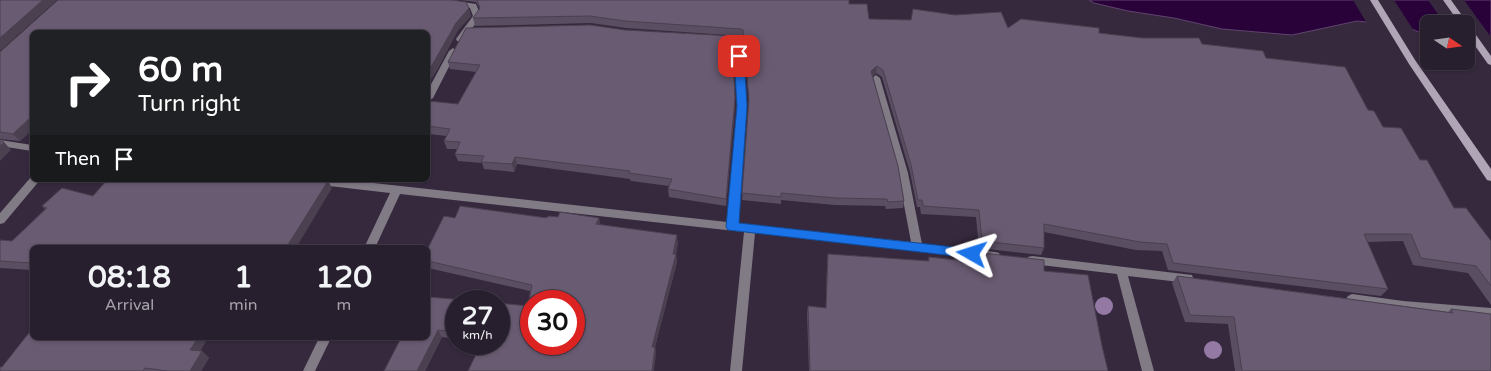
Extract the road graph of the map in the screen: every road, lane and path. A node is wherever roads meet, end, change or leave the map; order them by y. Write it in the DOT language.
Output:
graph roads {
  1 [pos="430,0"];
  2 [pos="1374,0"];
  3 [pos="1447,0"];
  4 [pos="1458,15"];
  5 [pos="708,38"];
  6 [pos="1475,40"];
  7 [pos="1491,62"];
  8 [pos="876,78"];
  9 [pos="430,95"];
  10 [pos="0,143"];
  11 [pos="30,148"];
  12 [pos="1491,177"];
  13 [pos="33,182"];
  14 [pos="352,182"];
  15 [pos="372,183"];
  16 [pos="397,189"];
  17 [pos="0,220"];
  18 [pos="732,227"];
  19 [pos="750,229"];
  20 [pos="370,245"];
  21 [pos="917,247"];
  22 [pos="1004,257"];
  23 [pos="1024,259"];
  24 [pos="1121,270"];
  25 [pos="1199,280"];
  26 [pos="1345,298"];
  27 [pos="1491,313"];
  28 [pos="324,340"];
  29 [pos="309,371"];
  30 [pos="736,371"];
  31 [pos="1148,371"];
  1 -- 9 [label="street"];
  2 -- 12 [label="main road"];
  3 -- 4 [label="main road"];
  5 -- 18 [label="street"];
  6 -- 7 [label="main road"];
  8 -- 21 [label="street"];
  10 -- 11 [label="street"];
  13 -- 17 [label="street"];
  14 -- 15 [label="street"];
  15 -- 16 [label="street"];
  16 -- 18 [label="street"];
  16 -- 20 [label="street"];
  18 -- 19 [label="street"];
  19 -- 21 [label="street"];
  19 -- 30 [label="street"];
  21 -- 22 [label="street"];
  23 -- 24 [label="street"];
  24 -- 25 [label="street"];
  24 -- 31 [label="street"];
  26 -- 27 [label="street"];
  28 -- 29 [label="street"];
}
